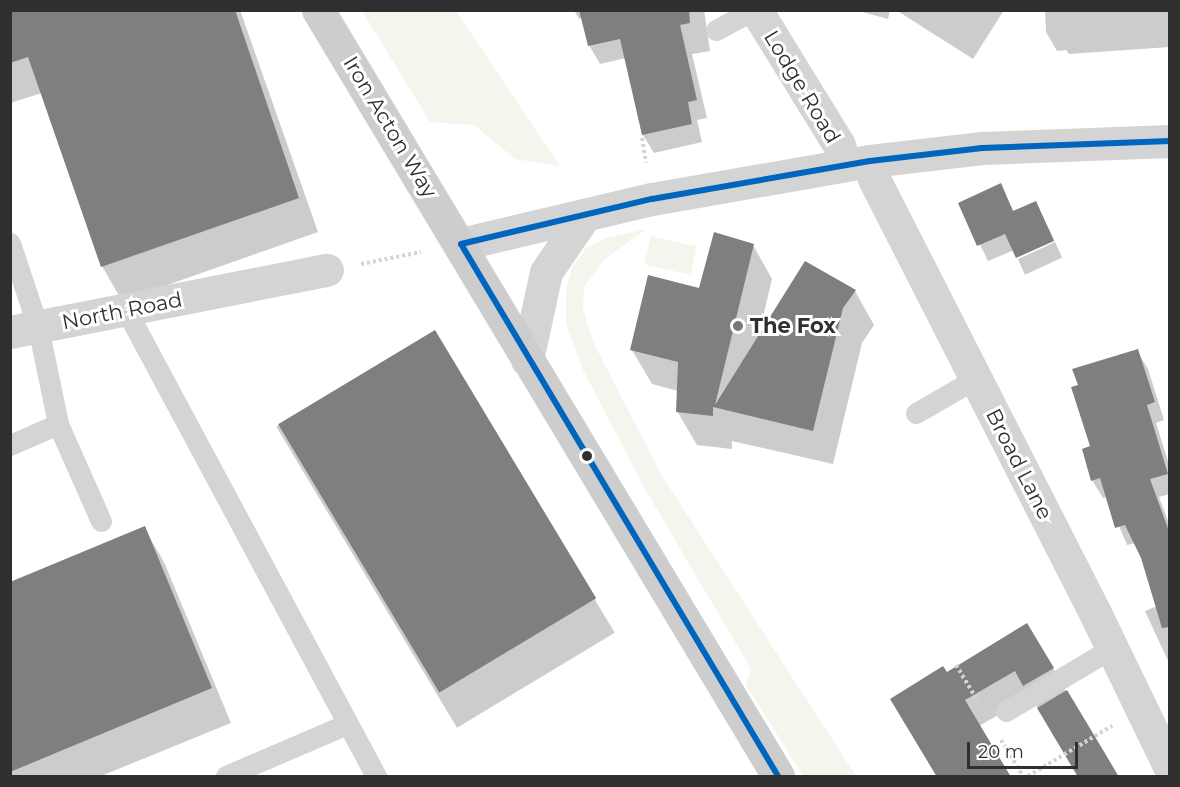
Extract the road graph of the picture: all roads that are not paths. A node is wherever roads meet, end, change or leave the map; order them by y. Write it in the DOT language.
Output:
graph roads {
  1 [pos="318,10"];
  2 [pos="755,10"];
  3 [pos="716,30"];
  4 [pos="1170,141"];
  5 [pos="857,162"];
  6 [pos="585,215"];
  7 [pos="10,243"];
  8 [pos="461,244"];
  9 [pos="327,270"];
  10 [pos="126,310"];
  11 [pos="24,330"];
  12 [pos="527,360"];
  13 [pos="975,379"];
  14 [pos="916,413"];
  15 [pos="58,424"];
  16 [pos="10,445"];
  17 [pos="101,520"];
  18 [pos="1112,648"];
  19 [pos="1006,711"];
  20 [pos="347,724"];
  21 [pos="1170,768"];
  22 [pos="226,777"];
  23 [pos="376,777"];
  24 [pos="778,777"];
  1 -- 8 [label="main road, Iron Acton Way"];
  2 -- 3 [label="lane"];
  2 -- 5 [label="street, Lodge Road"];
  4 -- 5 [label="street"];
  5 -- 6 [label="street"];
  5 -- 13 [label="street, Broad Lane"];
  6 -- 8 [label="street"];
  6 -- 12 [label="street"];
  7 -- 11 [label="lane"];
  8 -- 12 [label="main road, Iron Acton Way"];
  9 -- 10 [label="street, North Road"];
  10 -- 11 [label="street, North Road"];
  10 -- 20 [label="lane"];
  11 -- 15 [label="lane"];
  12 -- 24 [label="main road, Iron Acton Way"];
  13 -- 14 [label="lane"];
  13 -- 18 [label="street, Broad Lane"];
  15 -- 16 [label="lane"];
  15 -- 17 [label="lane"];
  18 -- 19 [label="lane"];
  18 -- 21 [label="street, Broad Lane"];
  20 -- 22 [label="lane"];
  20 -- 23 [label="lane"];
}
